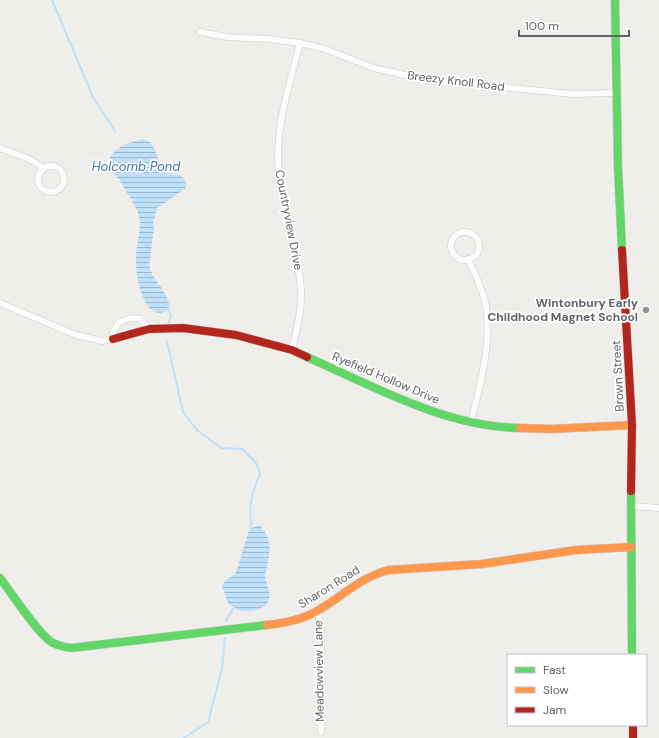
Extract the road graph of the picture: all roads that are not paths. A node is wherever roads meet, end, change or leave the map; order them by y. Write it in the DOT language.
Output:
graph roads {
  1 [pos="615,0"];
  2 [pos="200,32"];
  3 [pos="300,44"];
  4 [pos="616,93"];
  5 [pos="0,148"];
  6 [pos="43,168"];
  7 [pos="468,259"];
  8 [pos="0,303"];
  9 [pos="149,329"];
  10 [pos="113,339"];
  11 [pos="292,350"];
  12 [pos="471,422"];
  13 [pos="632,424"];
  14 [pos="632,506"];
  15 [pos="659,508"];
  16 [pos="631,546"];
  17 [pos="0,578"];
  18 [pos="317,611"];
  19 [pos="632,654"];
  20 [pos="633,726"];
  21 [pos="320,732"];
  22 [pos="633,738"];
  1 -- 4 [label="street, Brown Street"];
  2 -- 3 [label="street, Breezy Knoll Road"];
  3 -- 4 [label="street, Breezy Knoll Road"];
  3 -- 11 [label="street, Countryview Drive"];
  4 -- 13 [label="street, Brown Street"];
  5 -- 6 [label="street"];
  6 -- 6 [label="street"];
  7 -- 7 [label="street"];
  7 -- 12 [label="street"];
  8 -- 10 [label="street"];
  9 -- 10 [label="street, Ryefield Hollow Drive"];
  9 -- 10 [label="street"];
  9 -- 11 [label="street, Ryefield Hollow Drive"];
  11 -- 12 [label="street, Ryefield Hollow Drive"];
  12 -- 13 [label="street, Ryefield Hollow Drive"];
  13 -- 14 [label="street, Brown Street"];
  14 -- 15 [label="street"];
  14 -- 16 [label="street, Brown Street"];
  16 -- 18 [label="street, Sharon Road"];
  16 -- 19 [label="street, Brown Street"];
  17 -- 18 [label="street, Sharon Road"];
  18 -- 21 [label="street, Meadowview Lane"];
  20 -- 22 [label="street"];
}
